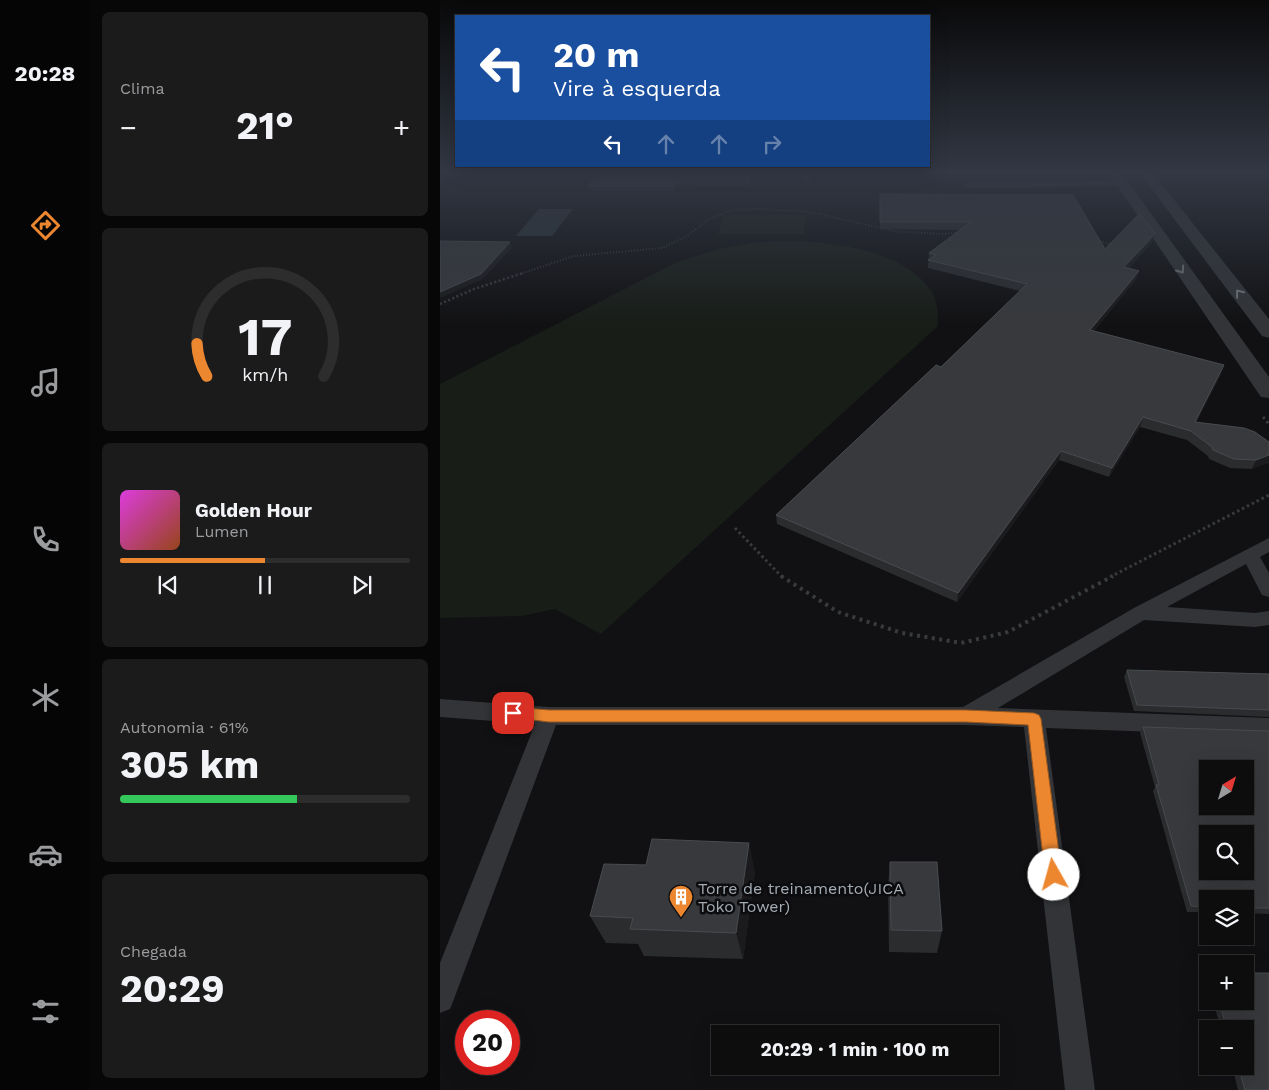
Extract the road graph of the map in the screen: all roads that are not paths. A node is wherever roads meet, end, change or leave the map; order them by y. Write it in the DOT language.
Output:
graph roads {
  1 [pos="1151,223"];
  2 [pos="1184,223"];
  3 [pos="1197,239"];
  4 [pos="1163,240"];
  5 [pos="1269,332"];
  6 [pos="1269,392"];
  7 [pos="1269,544"];
  8 [pos="1250,555"];
  9 [pos="1269,590"];
  10 [pos="1141,614"];
  11 [pos="1269,618"];
  12 [pos="440,708"];
  13 [pos="549,716"];
  14 [pos="966,716"];
  15 [pos="1034,719"];
  16 [pos="1269,727"];
  17 [pos="440,999"];
  18 [pos="1080,1090"];
  1 -- 4 [label="street"];
  2 -- 3 [label="street"];
  3 -- 4 [label="street"];
  5 -- 3 [label="street, one-way"];
  4 -- 6 [label="street, one-way"];
  7 -- 8 [label="lane"];
  8 -- 9 [label="lane"];
  8 -- 10 [label="lane"];
  10 -- 11 [label="lane"];
  10 -- 14 [label="lane"];
  12 -- 13 [label="lane"];
  13 -- 14 [label="lane"];
  13 -- 17 [label="lane"];
  14 -- 15 [label="lane"];
  15 -- 16 [label="lane"];
  15 -- 18 [label="lane"];
}
